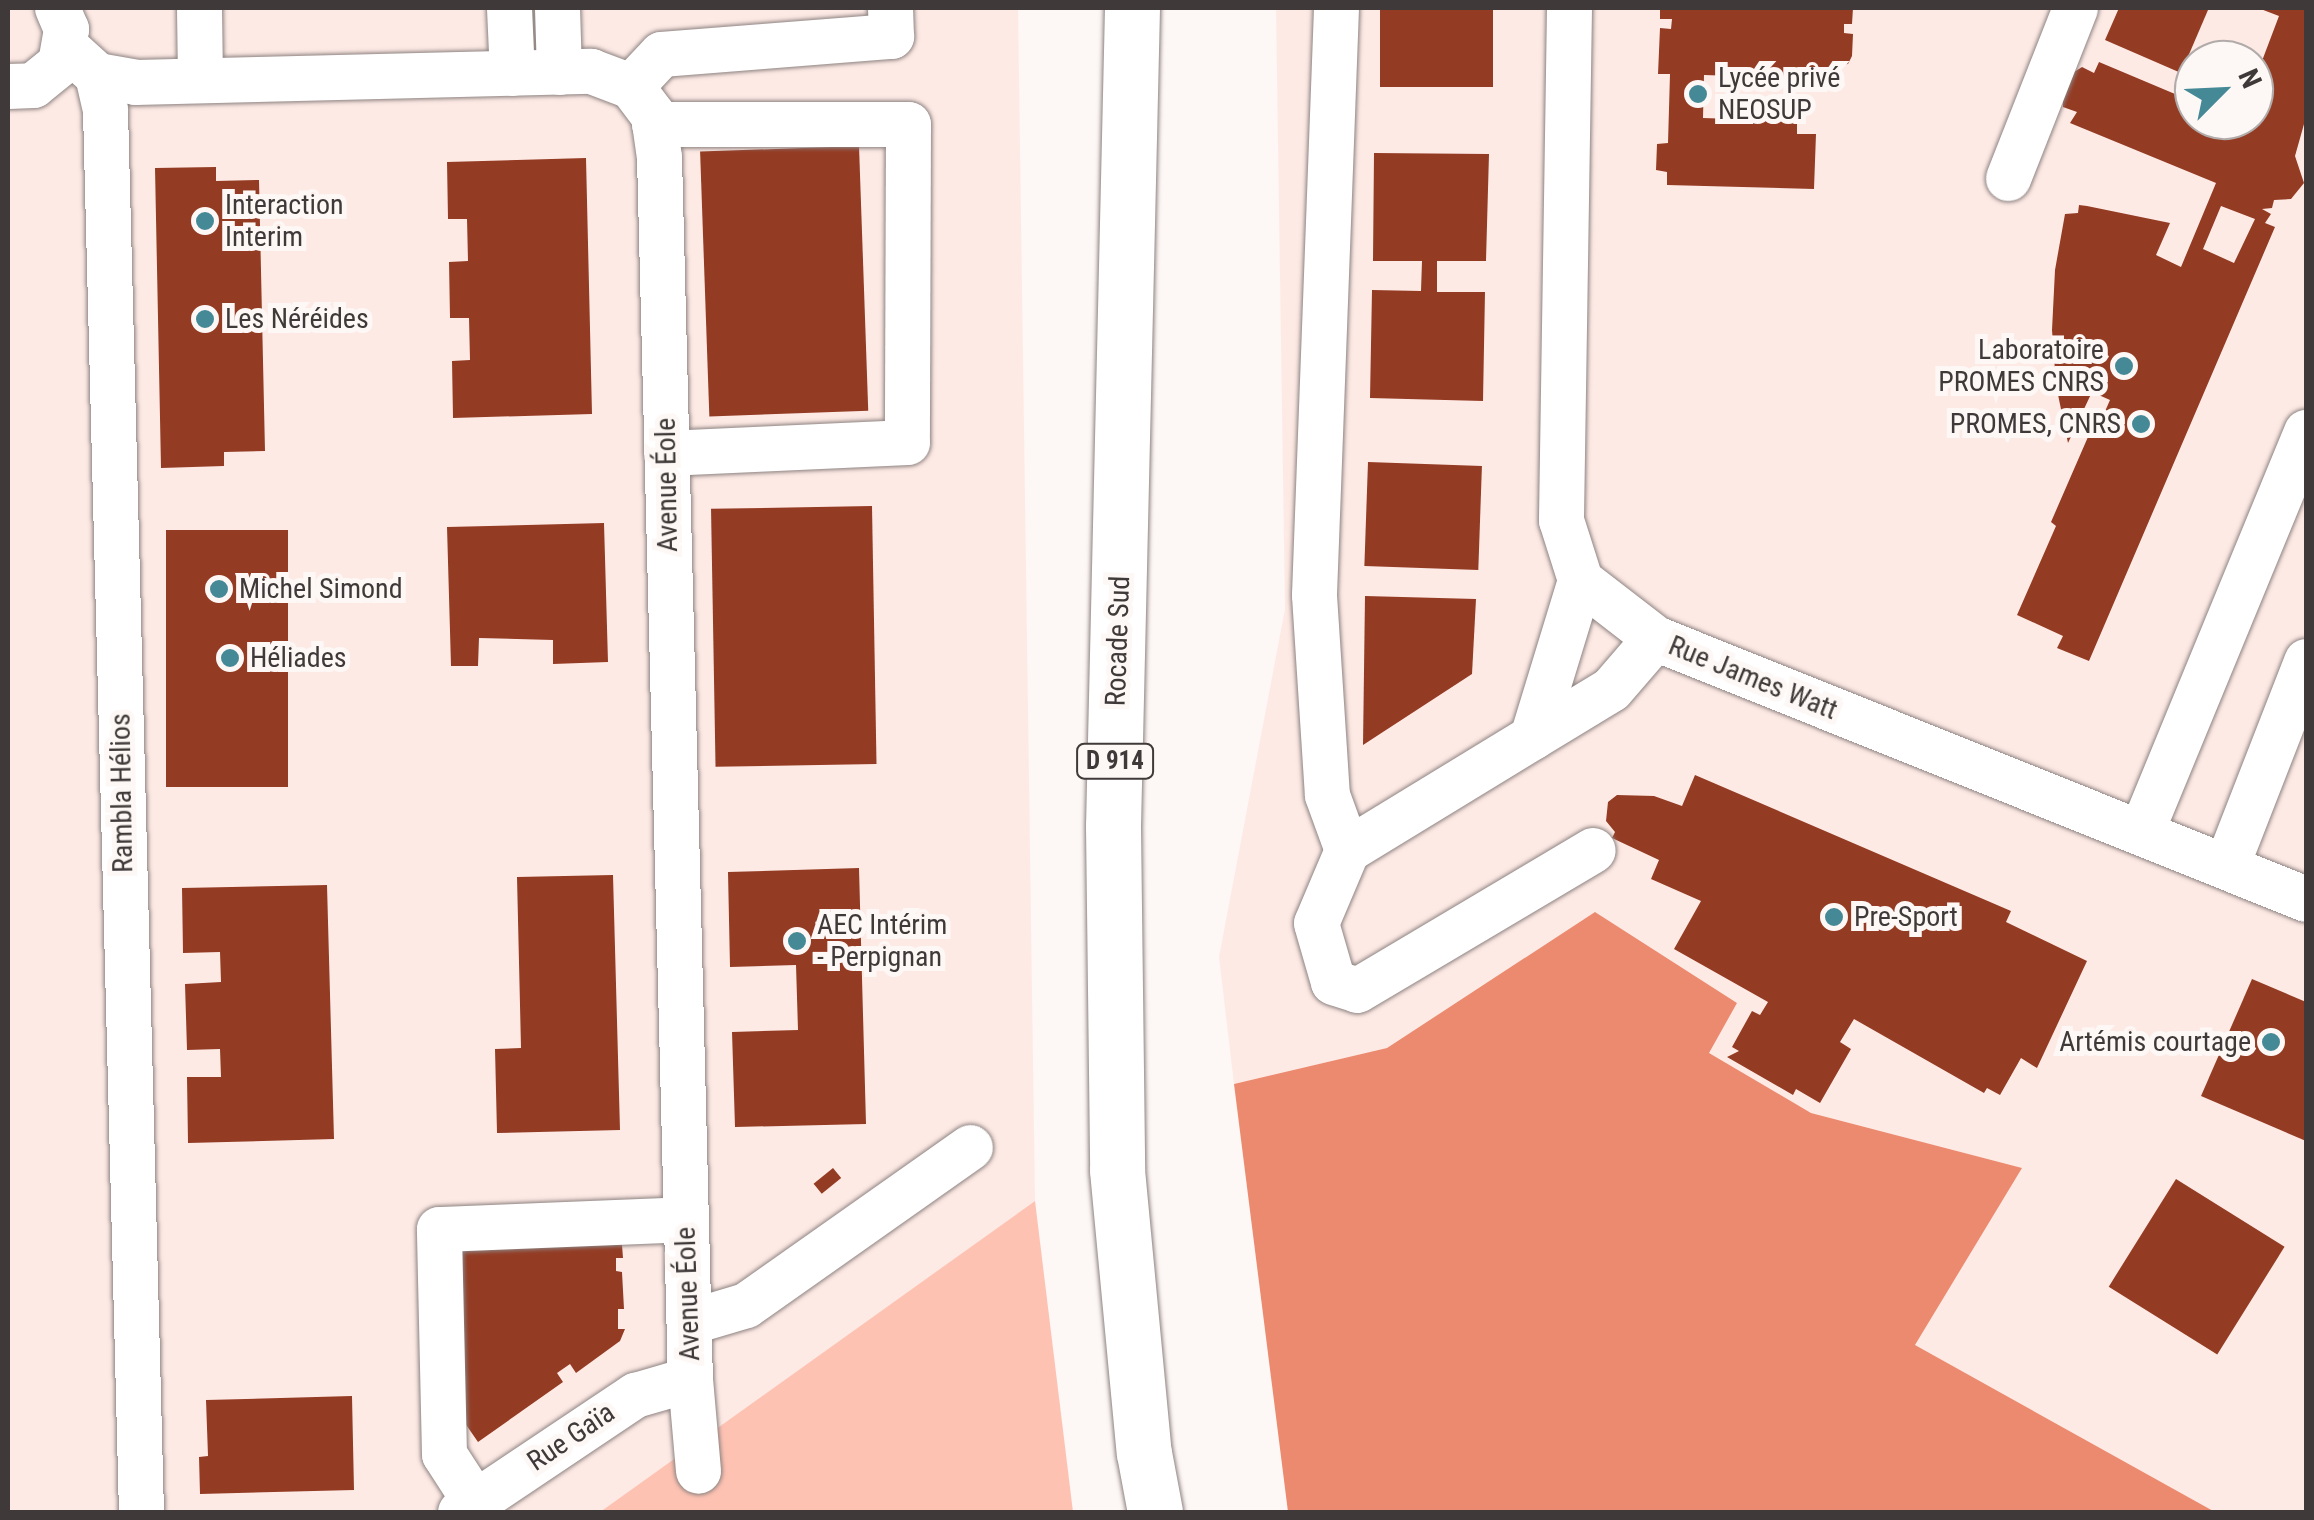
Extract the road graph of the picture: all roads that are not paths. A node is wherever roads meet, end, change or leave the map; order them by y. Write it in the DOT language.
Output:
graph roads {
  1 [pos="199,8"];
  2 [pos="509,8"];
  3 [pos="557,8"];
  4 [pos="890,8"];
  5 [pos="1098,8"];
  6 [pos="1132,8"];
  7 [pos="1336,8"];
  8 [pos="1568,8"];
  9 [pos="2075,8"];
  10 [pos="74,43"];
  11 [pos="559,72"];
  12 [pos="512,73"];
  13 [pos="200,80"];
  14 [pos="8,86"];
  15 [pos="632,86"];
  16 [pos="654,124"];
  17 [pos="2008,178"];
  18 [pos="2306,432"];
  19 [pos="666,453"];
  20 [pos="1580,580"];
  21 [pos="1656,638"];
  22 [pos="2306,661"];
  23 [pos="1532,737"];
  24 [pos="2141,832"];
  25 [pos="1347,850"];
  26 [pos="1594,850"];
  27 [pos="2227,864"];
  28 [pos="2306,899"];
  29 [pos="970,1148"];
  30 [pos="686,1219"];
  31 [pos="688,1322"];
  32 [pos="690,1380"];
  33 [pos="698,1470"];
  34 [pos="467,1507"];
  35 [pos="141,1512"];
  36 [pos="1120,1512"];
  37 [pos="1155,1512"];
  1 -- 13 [label="street"];
  2 -- 12 [label="street"];
  3 -- 11 [label="street"];
  4 -- 15 [label="street"];
  5 -- 36 [label="main road, Rocade Sud / D 914"];
  6 -- 37 [label="main road, Rocade Sud / D 914"];
  7 -- 25 [label="street"];
  8 -- 20 [label="street"];
  9 -- 17 [label="street"];
  10 -- 13 [label="street"];
  10 -- 14 [label="street"];
  10 -- 35 [label="street, Rambla Hélios"];
  11 -- 12 [label="street"];
  11 -- 15 [label="street"];
  12 -- 13 [label="street"];
  15 -- 16 [label="street, Avenue Éole"];
  16 -- 19 [label="street, Avenue Éole"];
  16 -- 19 [label="street"];
  18 -- 24 [label="street"];
  19 -- 30 [label="street, Avenue Éole"];
  20 -- 21 [label="street, Rue James Watt"];
  20 -- 23 [label="street"];
  21 -- 23 [label="street"];
  21 -- 24 [label="street, Rue James Watt"];
  22 -- 27 [label="street"];
  23 -- 25 [label="street"];
  24 -- 27 [label="street, Rue James Watt"];
  25 -- 26 [label="street"];
  27 -- 28 [label="street, Rue James Watt"];
  29 -- 31 [label="street"];
  30 -- 31 [label="street, Avenue Éole"];
  30 -- 34 [label="street"];
  31 -- 32 [label="street, Avenue Éole"];
  32 -- 33 [label="street, Avenue Éole"];
  32 -- 34 [label="street, Rue Gaïa"];
}
